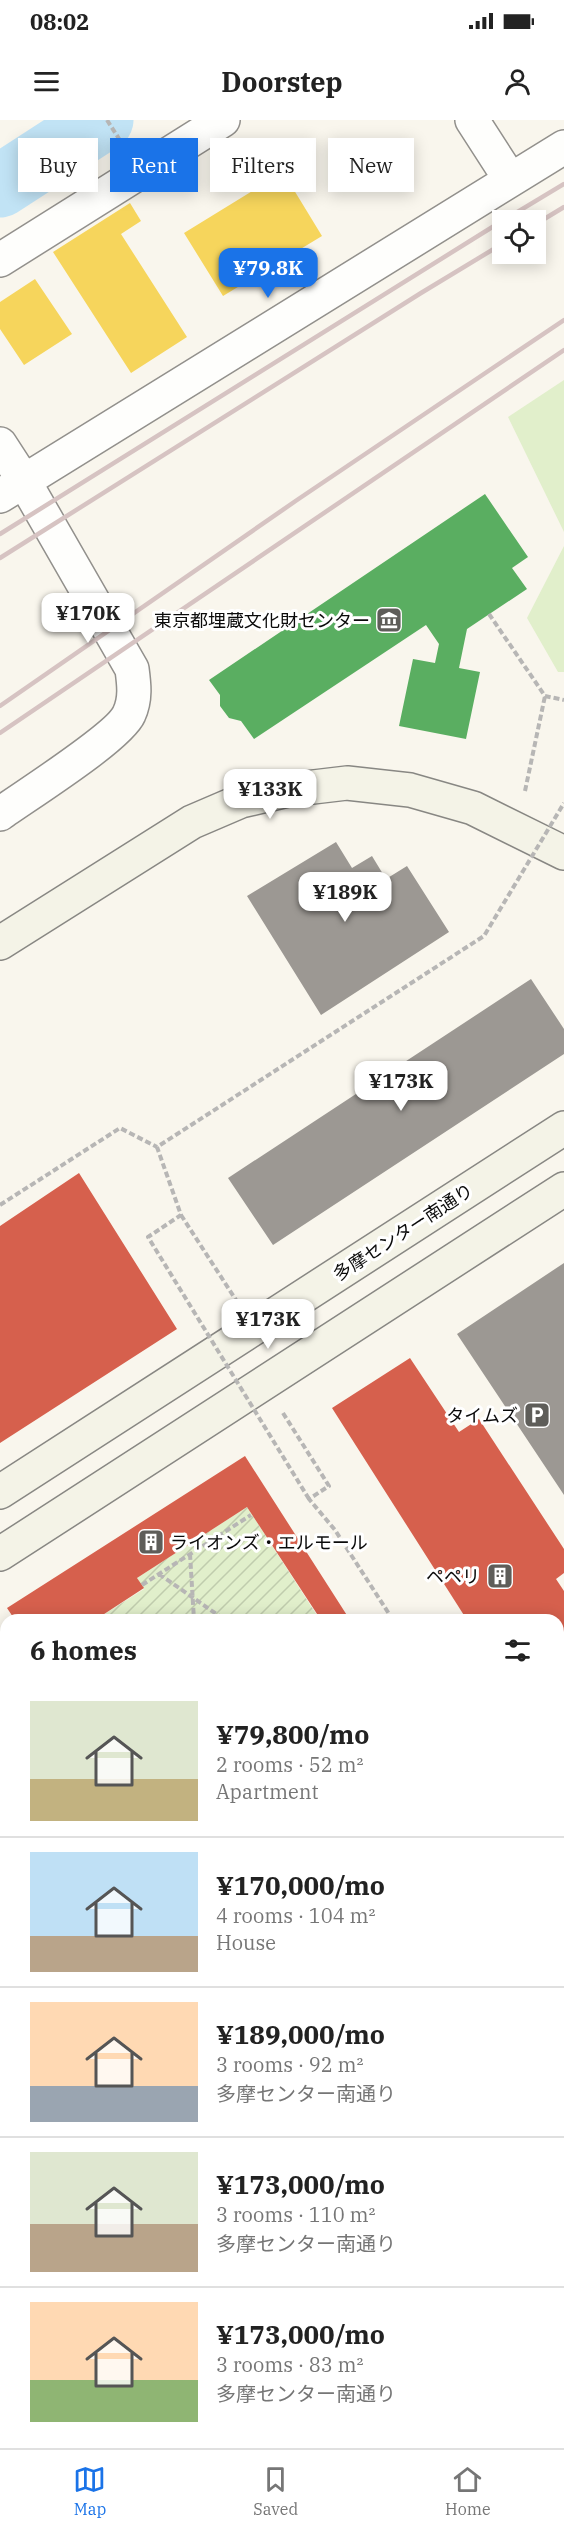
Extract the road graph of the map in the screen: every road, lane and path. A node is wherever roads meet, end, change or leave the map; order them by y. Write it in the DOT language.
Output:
graph roads {
  1 [pos="107,120"];
  2 [pos="223,120"];
  3 [pos="472,120"];
  4 [pos="119,138"];
  5 [pos="564,147"];
  6 [pos="510,179"];
  7 [pos="0,260"];
  8 [pos="0,444"];
  9 [pos="12,488"];
  10 [pos="489,614"];
  11 [pos="545,696"];
  12 [pos="564,700"];
  13 [pos="525,791"];
  14 [pos="564,803"];
  15 [pos="0,814"];
  16 [pos="564,854"];
  17 [pos="0,943"];
  18 [pos="564,1128"];
  19 [pos="157,1147"];
  20 [pos="564,1189"];
  21 [pos="0,1205"];
  22 [pos="181,1215"];
  23 [pos="240,1308"];
  24 [pos="282,1412"];
  25 [pos="0,1492"];
  26 [pos="309,1499"];
  27 [pos="251,1515"];
  28 [pos="0,1554"];
  29 [pos="190,1554"];
  30 [pos="159,1574"];
  31 [pos="142,1585"];
  32 [pos="193,1598"];
  33 [pos="194,1614"];
  34 [pos="216,1614"];
  35 [pos="389,1614"];
  1 -- 4 [label="path"];
  2 -- 7 [label="street"];
  3 -- 6 [label="street"];
  5 -- 6 [label="street"];
  6 -- 9 [label="street"];
  8 -- 9 [label="street"];
  9 -- 15 [label="street"];
  10 -- 11 [label="path"];
  11 -- 12 [label="path"];
  11 -- 13 [label="path"];
  14 -- 19 [label="path, bridge"];
  16 -- 17 [label="street"];
  18 -- 25 [label="street, 多摩センター南通り"];
  19 -- 21 [label="path"];
  19 -- 22 [label="path, bridge"];
  20 -- 28 [label="street"];
  22 -- 23 [label="path"];
  22 -- 26 [label="path, bridge"];
  24 -- 26 [label="path"];
  26 -- 35 [label="path"];
  27 -- 29 [label="path"];
  29 -- 30 [label="path"];
  29 -- 32 [label="path"];
  30 -- 31 [label="path"];
  30 -- 32 [label="path"];
  32 -- 33 [label="path"];
  32 -- 34 [label="path"];
}
